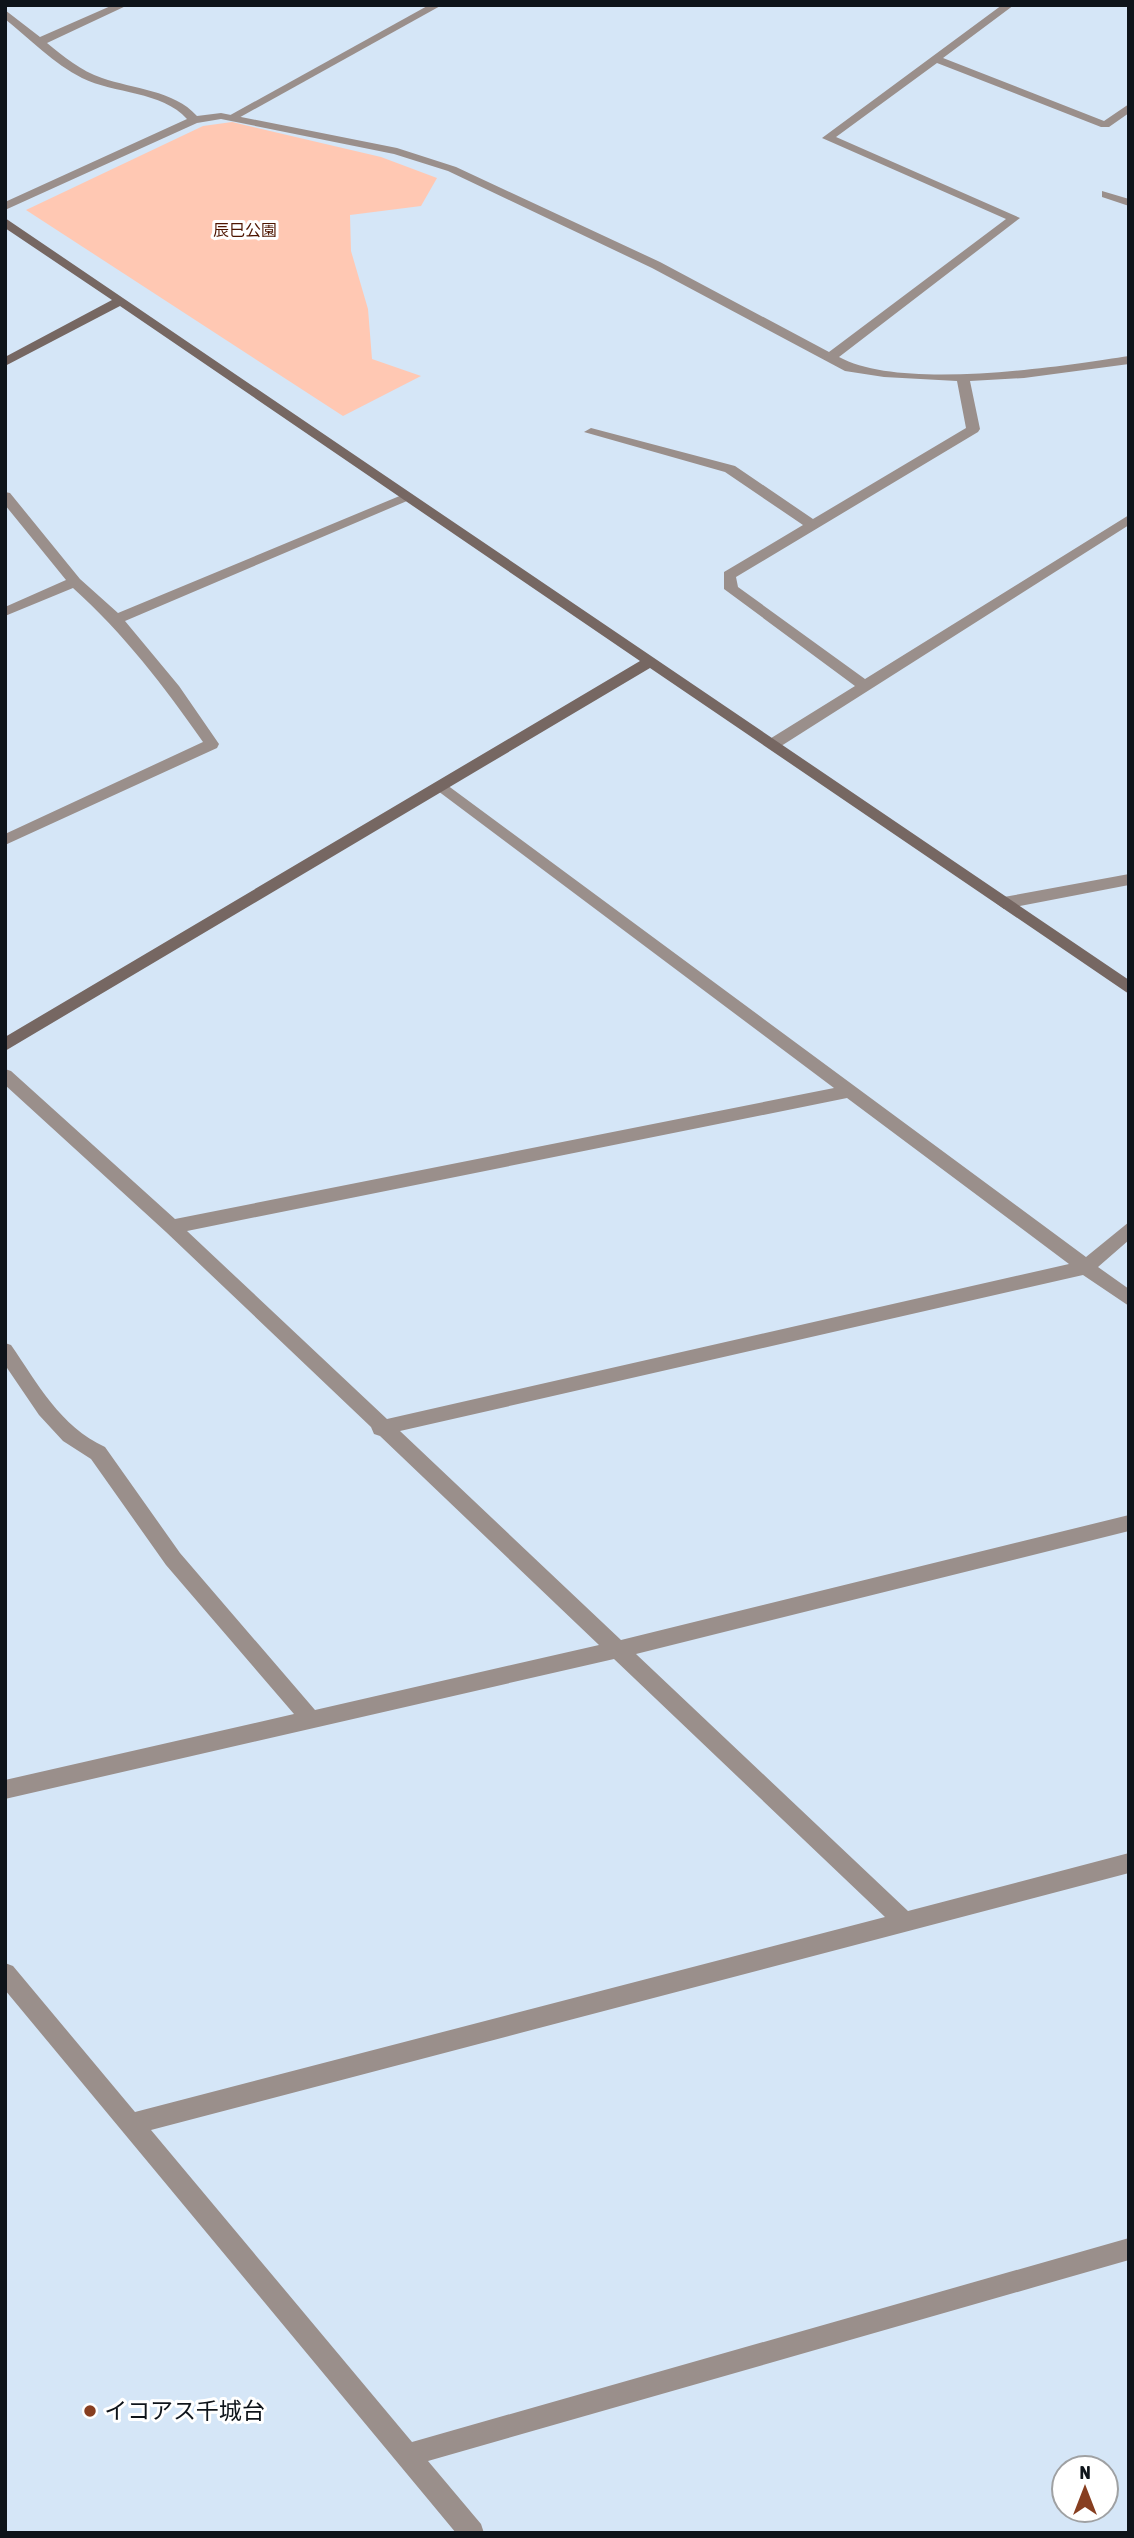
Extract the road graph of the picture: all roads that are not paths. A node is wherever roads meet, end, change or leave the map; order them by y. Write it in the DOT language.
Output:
graph roads {
  1 [pos="123,5"];
  2 [pos="437,5"];
  3 [pos="1009,5"];
  4 [pos="5,13"];
  5 [pos="38,42"];
  6 [pos="935,59"];
  7 [pos="1129,107"];
  8 [pos="231,118"];
  9 [pos="194,120"];
  10 [pos="1106,194"];
  11 [pos="1129,203"];
  12 [pos="5,207"];
  13 [pos="5,222"];
  14 [pos="121,300"];
  15 [pos="830,358"];
  16 [pos="1129,360"];
  17 [pos="5,362"];
  18 [pos="963,380"];
  19 [pos="591,432"];
  20 [pos="5,496"];
  21 [pos="407,498"];
  22 [pos="1129,519"];
  23 [pos="813,525"];
  24 [pos="75,582"];
  25 [pos="5,612"];
  26 [pos="116,619"];
  27 [pos="648,663"];
  28 [pos="865,685"];
  29 [pos="773,744"];
  30 [pos="443,787"];
  31 [pos="5,841"];
  32 [pos="1129,879"];
  33 [pos="1004,903"];
  34 [pos="1129,988"];
  35 [pos="5,1045"];
  36 [pos="5,1075"];
  37 [pos="849,1091"];
  38 [pos="173,1227"];
  39 [pos="1129,1229"];
  40 [pos="1086,1267"];
  41 [pos="1129,1299"];
  42 [pos="5,1350"];
  43 [pos="380,1428"];
  44 [pos="1129,1523"];
  45 [pos="615,1650"];
  46 [pos="311,1719"];
  47 [pos="5,1790"];
  48 [pos="1129,1863"];
  49 [pos="903,1920"];
  50 [pos="5,1973"];
  51 [pos="133,2124"];
  52 [pos="1129,2249"];
  53 [pos="408,2455"];
  54 [pos="472,2533"];
  1 -- 5 [label="street"];
  2 -- 8 [label="street"];
  3 -- 6 [label="street"];
  4 -- 5 [label="street"];
  5 -- 9 [label="street"];
  6 -- 7 [label="street"];
  6 -- 15 [label="street"];
  8 -- 9 [label="street"];
  8 -- 15 [label="street"];
  9 -- 12 [label="street"];
  10 -- 11 [label="street"];
  13 -- 14 [label="street"];
  14 -- 17 [label="street"];
  14 -- 21 [label="street"];
  15 -- 18 [label="street"];
  16 -- 18 [label="street"];
  18 -- 23 [label="street"];
  19 -- 23 [label="street"];
  20 -- 24 [label="street"];
  21 -- 26 [label="street"];
  21 -- 27 [label="street"];
  22 -- 28 [label="street"];
  23 -- 28 [label="street"];
  24 -- 25 [label="street"];
  24 -- 26 [label="street"];
  26 -- 31 [label="street"];
  27 -- 29 [label="street"];
  27 -- 30 [label="street"];
  28 -- 29 [label="street"];
  29 -- 33 [label="street"];
  30 -- 35 [label="street"];
  30 -- 37 [label="street"];
  32 -- 33 [label="street"];
  33 -- 34 [label="street"];
  36 -- 38 [label="street"];
  37 -- 38 [label="street"];
  37 -- 40 [label="street"];
  38 -- 43 [label="street"];
  39 -- 40 [label="street"];
  40 -- 41 [label="street"];
  40 -- 43 [label="street"];
  42 -- 46 [label="street"];
  43 -- 45 [label="street"];
  44 -- 45 [label="street"];
  45 -- 46 [label="street"];
  45 -- 49 [label="street"];
  46 -- 47 [label="street"];
  48 -- 49 [label="street"];
  49 -- 51 [label="street"];
  50 -- 51 [label="street"];
  51 -- 53 [label="street"];
  52 -- 53 [label="street"];
  53 -- 54 [label="street"];
}
